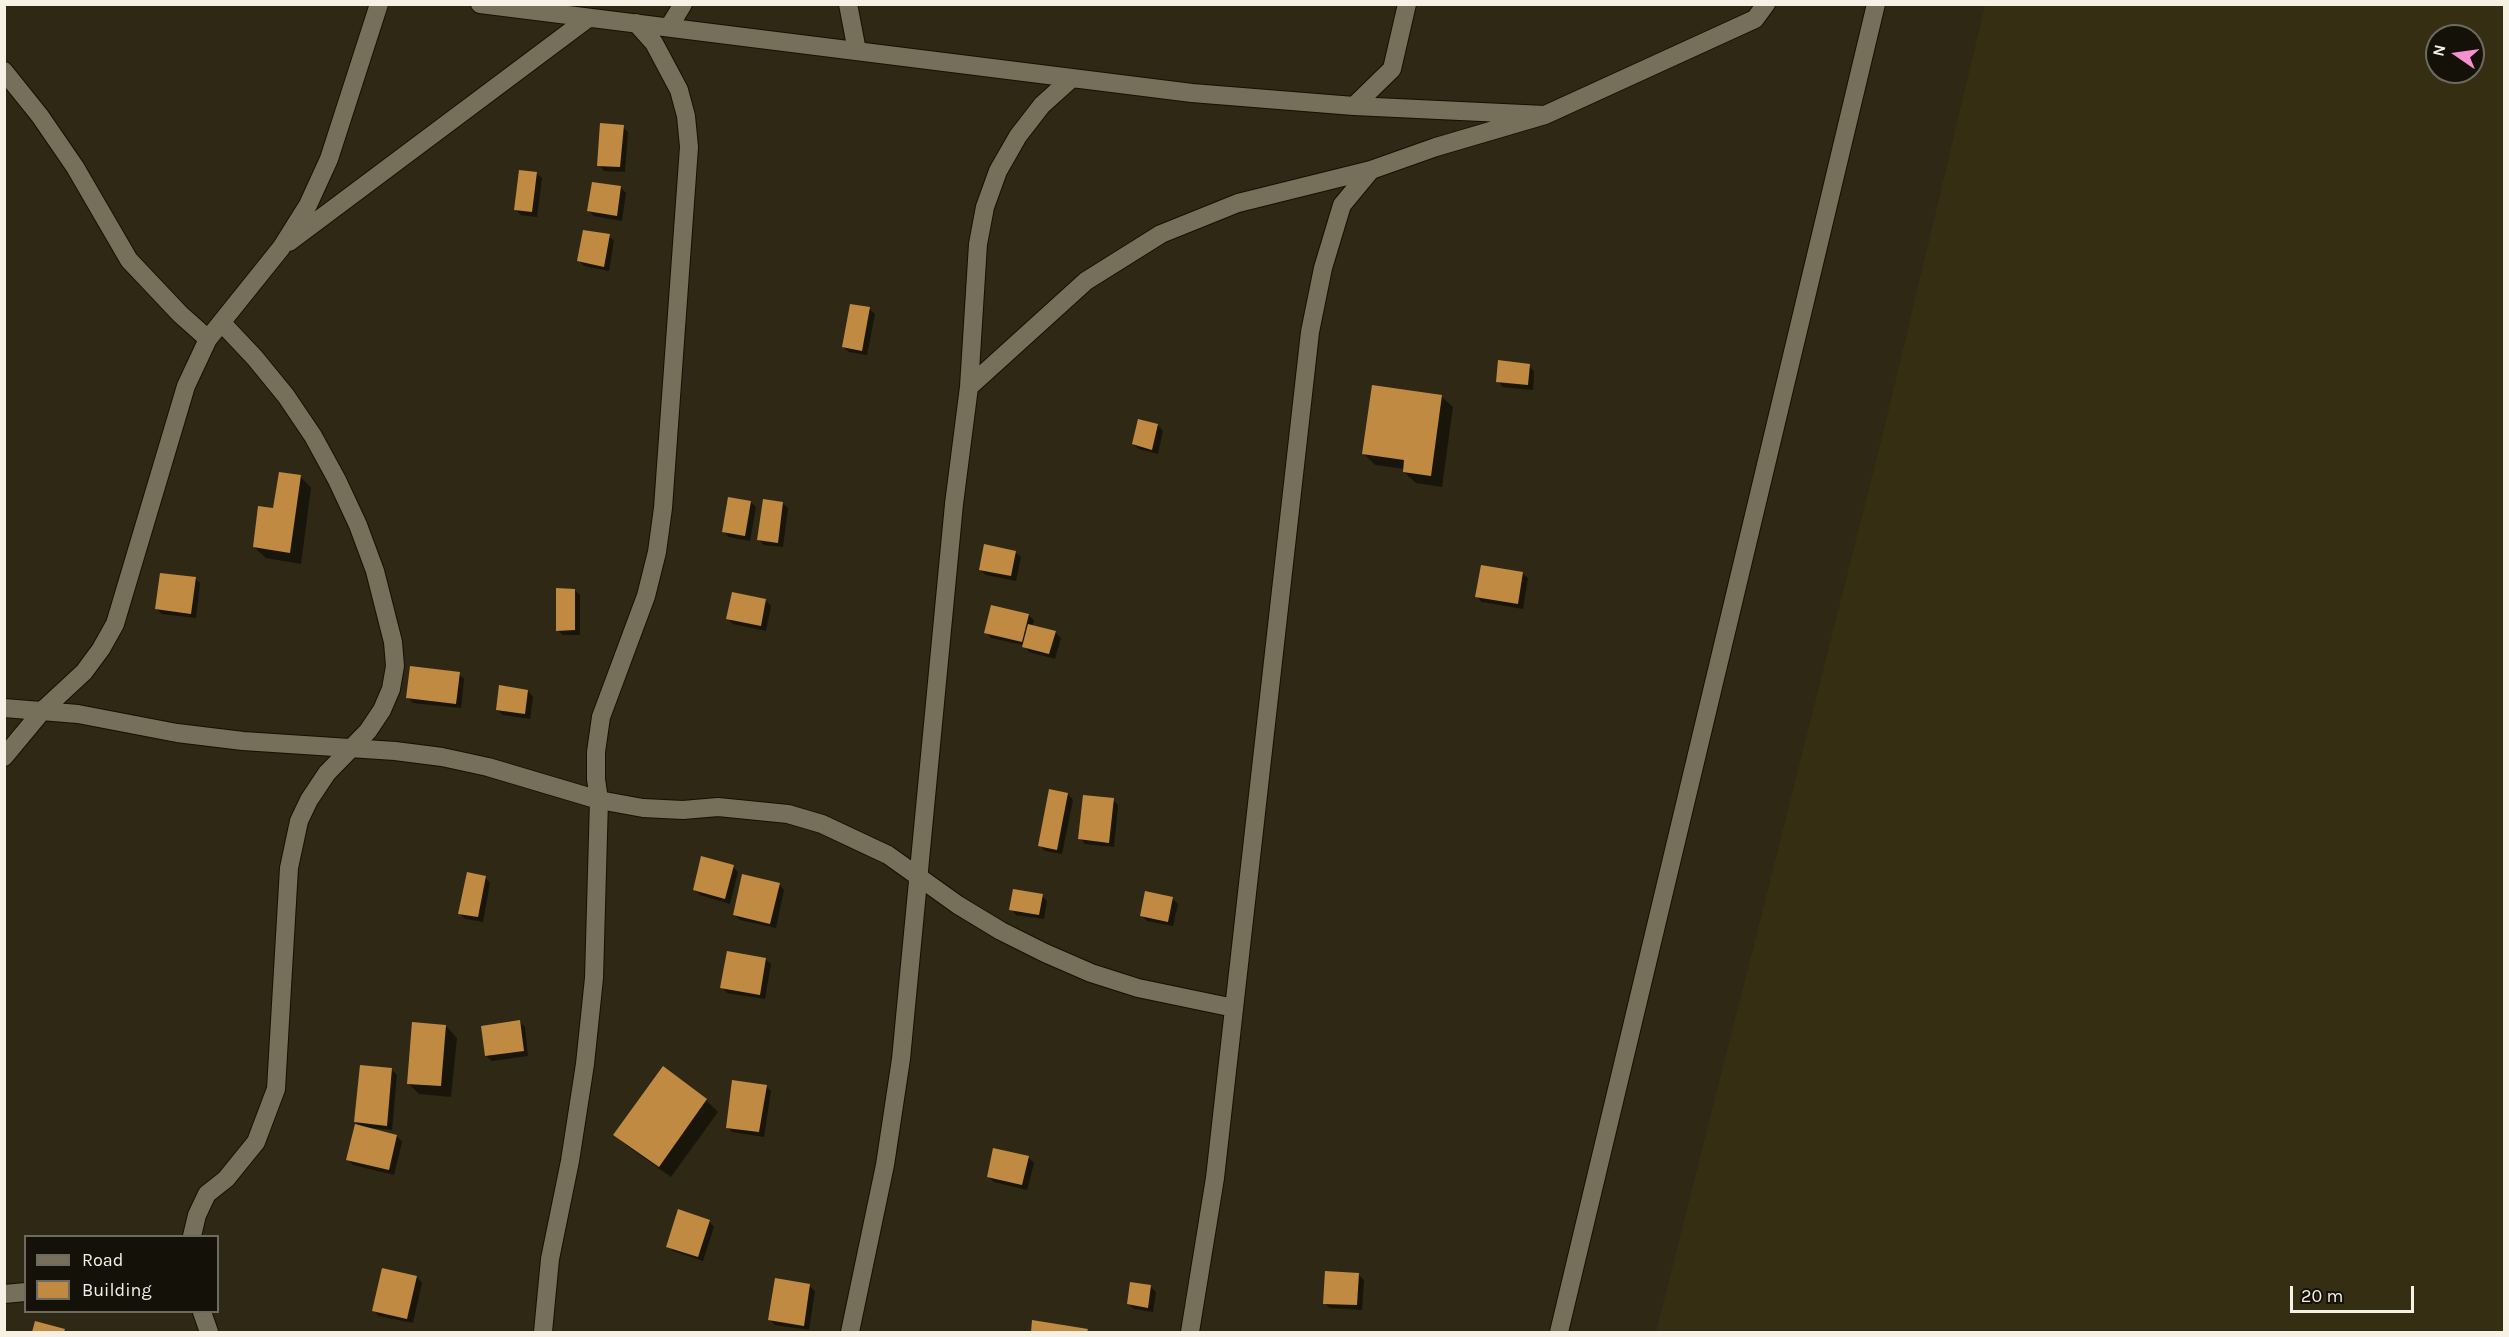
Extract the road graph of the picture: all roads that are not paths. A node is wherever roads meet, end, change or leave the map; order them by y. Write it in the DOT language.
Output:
graph roads {
  1 [pos="379,4"];
  2 [pos="480,4"];
  3 [pos="683,4"];
  4 [pos="848,4"];
  5 [pos="1407,4"];
  6 [pos="1766,4"];
  7 [pos="1876,4"];
  8 [pos="587,19"];
  9 [pos="636,23"];
  10 [pos="669,27"];
  11 [pos="857,51"];
  12 [pos="4,71"];
  13 [pos="1072,78"];
  14 [pos="1354,106"];
  15 [pos="1545,116"];
  16 [pos="1371,170"];
  17 [pos="281,248"];
  18 [pos="222,323"];
  19 [pos="208,339"];
  20 [pos="969,387"];
  21 [pos="4,708"];
  22 [pos="42,710"];
  23 [pos="349,749"];
  24 [pos="4,757"];
  25 [pos="599,800"];
  26 [pos="917,877"];
  27 [pos="1234,1008"];
  28 [pos="192,1235"];
  29 [pos="24,1292"];
  30 [pos="4,1294"];
  31 [pos="203,1313"];
  32 [pos="209,1332"];
  33 [pos="543,1332"];
  34 [pos="850,1332"];
  35 [pos="1190,1332"];
  36 [pos="1559,1332"];
  1 -- 17 [label="street"];
  2 -- 8 [label="street"];
  3 -- 10 [label="street"];
  4 -- 11 [label="street"];
  5 -- 14 [label="street"];
  6 -- 15 [label="street"];
  7 -- 36 [label="street"];
  8 -- 9 [label="street"];
  8 -- 17 [label="street"];
  9 -- 10 [label="street"];
  9 -- 25 [label="street"];
  10 -- 11 [label="street"];
  11 -- 13 [label="street"];
  12 -- 19 [label="street"];
  13 -- 14 [label="street"];
  13 -- 20 [label="street"];
  14 -- 15 [label="street"];
  15 -- 16 [label="street"];
  16 -- 20 [label="street"];
  16 -- 27 [label="street"];
  17 -- 18 [label="street"];
  18 -- 19 [label="street"];
  18 -- 23 [label="street"];
  19 -- 22 [label="street"];
  20 -- 26 [label="street"];
  21 -- 22 [label="street"];
  22 -- 23 [label="street"];
  22 -- 24 [label="street"];
  23 -- 25 [label="street"];
  23 -- 28 [label="street"];
  25 -- 26 [label="street"];
  25 -- 33 [label="street"];
  26 -- 27 [label="street"];
  26 -- 34 [label="street"];
  27 -- 35 [label="street"];
  29 -- 30 [label="street"];
  31 -- 32 [label="street"];
}
